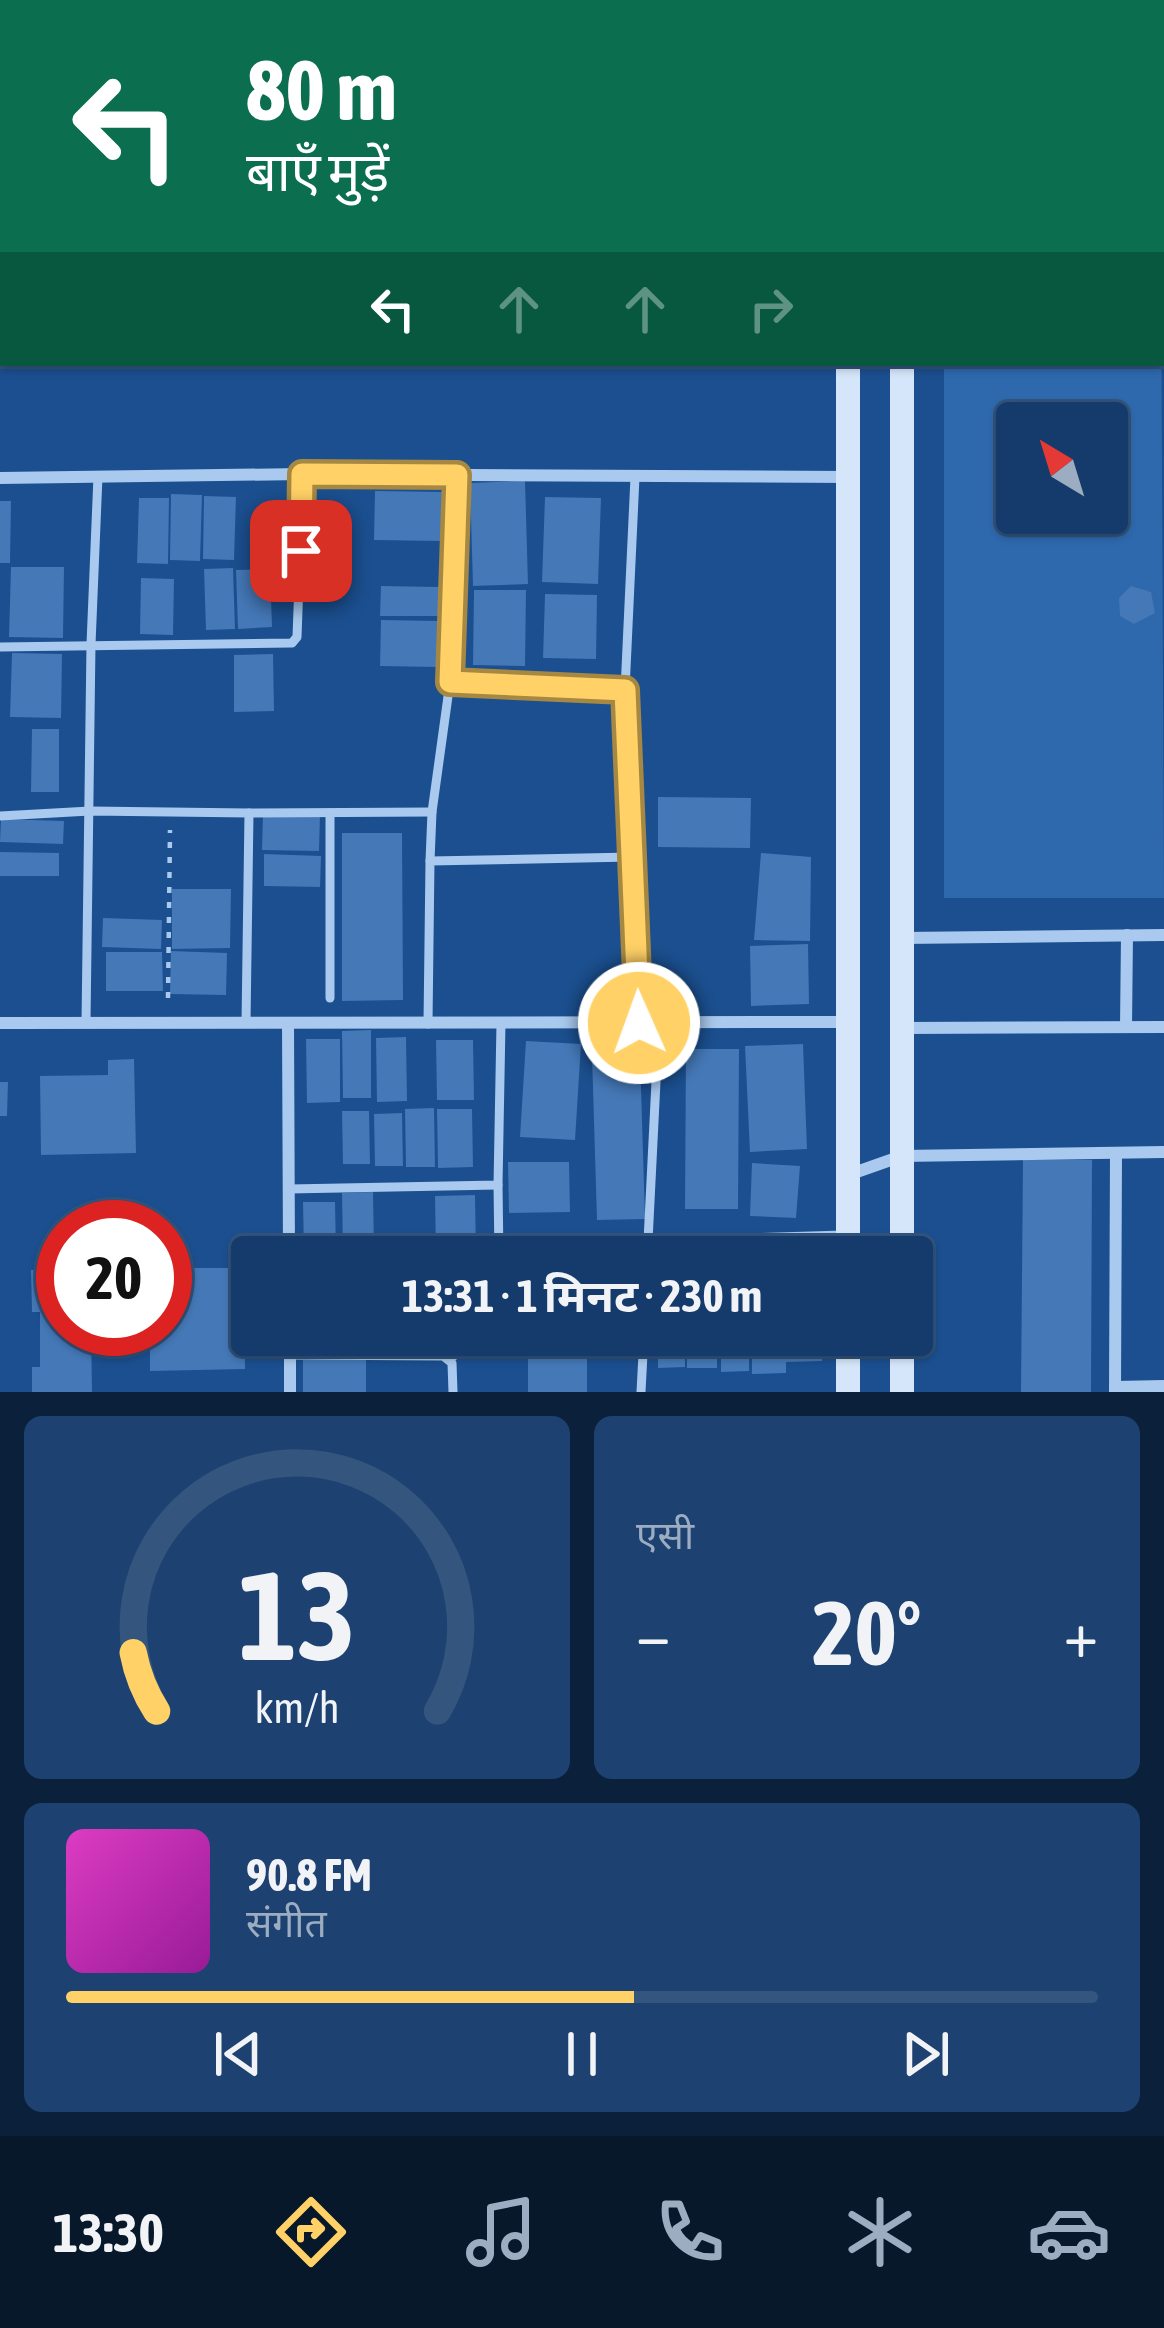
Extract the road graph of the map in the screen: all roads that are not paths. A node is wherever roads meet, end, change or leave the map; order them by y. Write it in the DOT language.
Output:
graph roads {
  1 [pos="848,366"];
  2 [pos="902,366"];
  3 [pos="302,474"];
  4 [pos="457,475"];
  5 [pos="98,476"];
  6 [pos="635,477"];
  7 [pos="848,477"];
  8 [pos="0,478"];
  9 [pos="91,644"];
  10 [pos="0,647"];
  11 [pos="450,682"];
  12 [pos="625,690"];
  13 [pos="90,811"];
  14 [pos="432,812"];
  15 [pos="250,813"];
  16 [pos="331,813"];
  17 [pos="0,816"];
  18 [pos="632,857"];
  19 [pos="430,861"];
  20 [pos="1127,935"];
  21 [pos="1164,935"];
  22 [pos="902,938"];
  23 [pos="330,998"];
  24 [pos="659,1022"];
  25 [pos="848,1022"];
  26 [pos="86,1023"];
  27 [pos="246,1023"];
  28 [pos="288,1023"];
  29 [pos="501,1023"];
  30 [pos="639,1023"];
  31 [pos="0,1024"];
  32 [pos="428,1024"];
  33 [pos="1126,1027"];
  34 [pos="902,1028"];
  35 [pos="1164,1028"];
  36 [pos="1164,1152"];
  37 [pos="1116,1153"];
  38 [pos="902,1156"];
  39 [pos="848,1175"];
  40 [pos="498,1185"];
  41 [pos="289,1189"];
  42 [pos="290,1236"];
  43 [pos="499,1236"];
  44 [pos="648,1236"];
  45 [pos="848,1236"];
  46 [pos="902,1236"];
  47 [pos="290,1356"];
  48 [pos="443,1356"];
  49 [pos="454,1356"];
  50 [pos="643,1356"];
  51 [pos="848,1356"];
  52 [pos="902,1356"];
  53 [pos="449,1359"];
  54 [pos="1164,1386"];
  55 [pos="1115,1389"];
  56 [pos="290,1392"];
  57 [pos="453,1392"];
  58 [pos="641,1392"];
  59 [pos="848,1392"];
  60 [pos="902,1392"];
  1 -- 7 [label="street"];
  2 -- 22 [label="street"];
  3 -- 4 [label="street"];
  3 -- 5 [label="street"];
  3 -- 9 [label="lane"];
  4 -- 6 [label="street"];
  4 -- 11 [label="lane"];
  5 -- 8 [label="street"];
  5 -- 9 [label="lane"];
  6 -- 7 [label="street"];
  6 -- 12 [label="lane"];
  7 -- 25 [label="street"];
  9 -- 10 [label="lane"];
  9 -- 13 [label="lane"];
  11 -- 12 [label="lane"];
  11 -- 14 [label="lane"];
  12 -- 18 [label="lane"];
  13 -- 15 [label="lane"];
  13 -- 17 [label="lane"];
  13 -- 26 [label="lane"];
  14 -- 16 [label="lane"];
  14 -- 19 [label="lane"];
  15 -- 16 [label="lane"];
  15 -- 27 [label="lane"];
  16 -- 23 [label="lane"];
  18 -- 19 [label="lane"];
  18 -- 30 [label="lane"];
  19 -- 32 [label="lane"];
  20 -- 21 [label="street"];
  20 -- 22 [label="street"];
  20 -- 33 [label="street"];
  22 -- 34 [label="street"];
  24 -- 25 [label="street"];
  24 -- 30 [label="street"];
  24 -- 44 [label="lane"];
  25 -- 39 [label="street"];
  26 -- 27 [label="street"];
  26 -- 31 [label="street"];
  27 -- 28 [label="street"];
  28 -- 32 [label="street"];
  28 -- 41 [label="street"];
  29 -- 30 [label="street"];
  29 -- 32 [label="street"];
  29 -- 40 [label="lane"];
  33 -- 34 [label="street"];
  33 -- 35 [label="street"];
  34 -- 38 [label="street"];
  36 -- 37 [label="street"];
  37 -- 38 [label="street"];
  37 -- 55 [label="street"];
  38 -- 39 [label="street"];
  38 -- 46 [label="street"];
  39 -- 45 [label="street"];
  40 -- 41 [label="lane"];
  40 -- 43 [label="lane"];
  41 -- 42 [label="street"];
  47 -- 56 [label="street"];
  48 -- 53 [label="lane"];
  49 -- 53 [label="lane"];
  50 -- 58 [label="lane"];
  51 -- 59 [label="street"];
  52 -- 60 [label="street"];
  53 -- 57 [label="lane"];
  54 -- 55 [label="street"];
}
